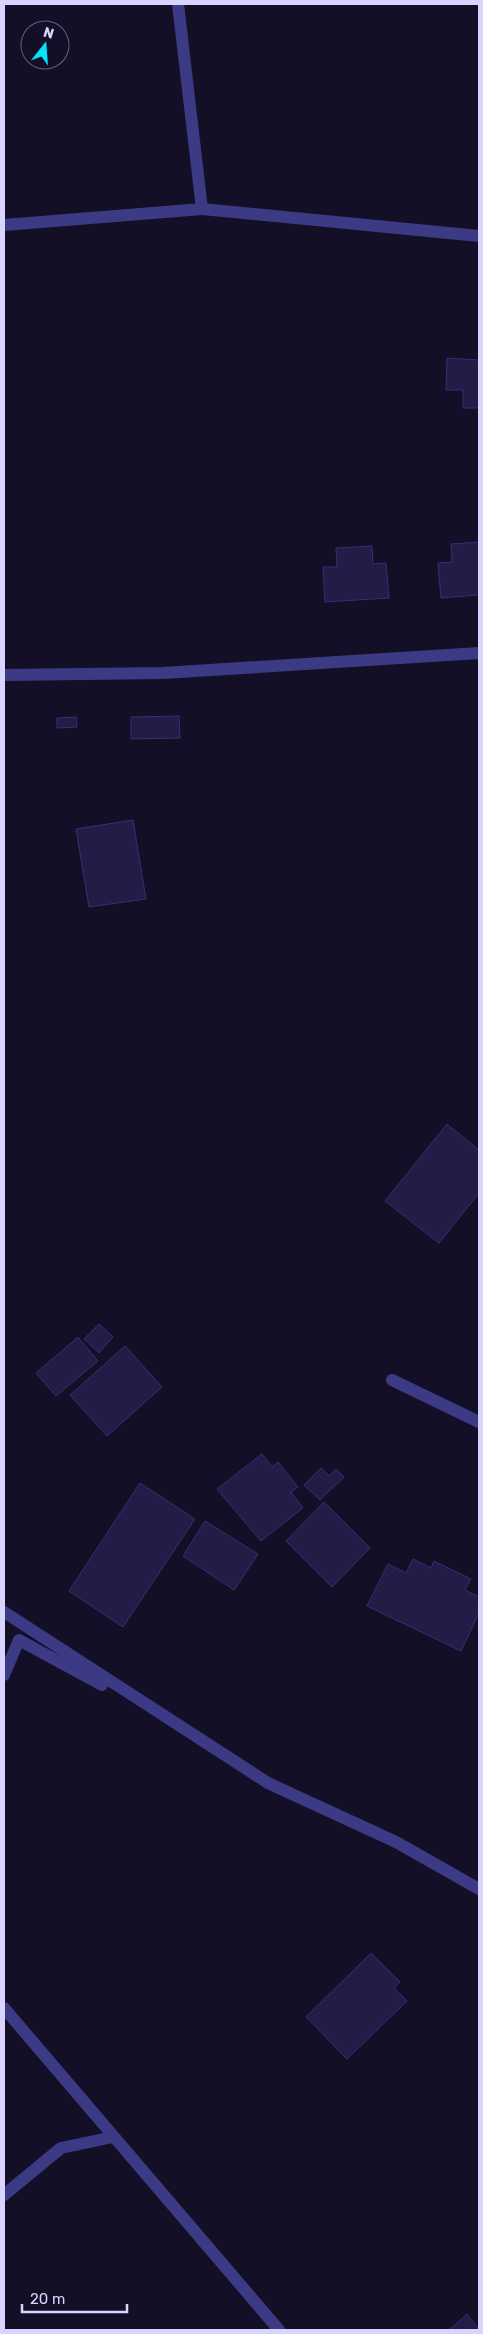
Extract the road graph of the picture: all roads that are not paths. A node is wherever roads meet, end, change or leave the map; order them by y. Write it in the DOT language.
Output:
graph roads {
  1 [pos="178,4"];
  2 [pos="202,209"];
  3 [pos="4,225"];
  4 [pos="479,236"];
  5 [pos="479,653"];
  6 [pos="4,676"];
  7 [pos="392,1380"];
  8 [pos="479,1422"];
  9 [pos="4,1612"];
  10 [pos="4,1675"];
  11 [pos="396,1842"];
  12 [pos="479,1890"];
  13 [pos="4,2008"];
  14 [pos="113,2137"];
  15 [pos="4,2195"];
  16 [pos="280,2330"];
  1 -- 2 [label="street"];
  2 -- 3 [label="street"];
  2 -- 4 [label="street"];
  5 -- 6 [label="street"];
  7 -- 8 [label="street"];
  9 -- 11 [label="street"];
  10 -- 11 [label="street"];
  11 -- 12 [label="street"];
  13 -- 14 [label="street"];
  14 -- 15 [label="street"];
  14 -- 16 [label="street"];
}
